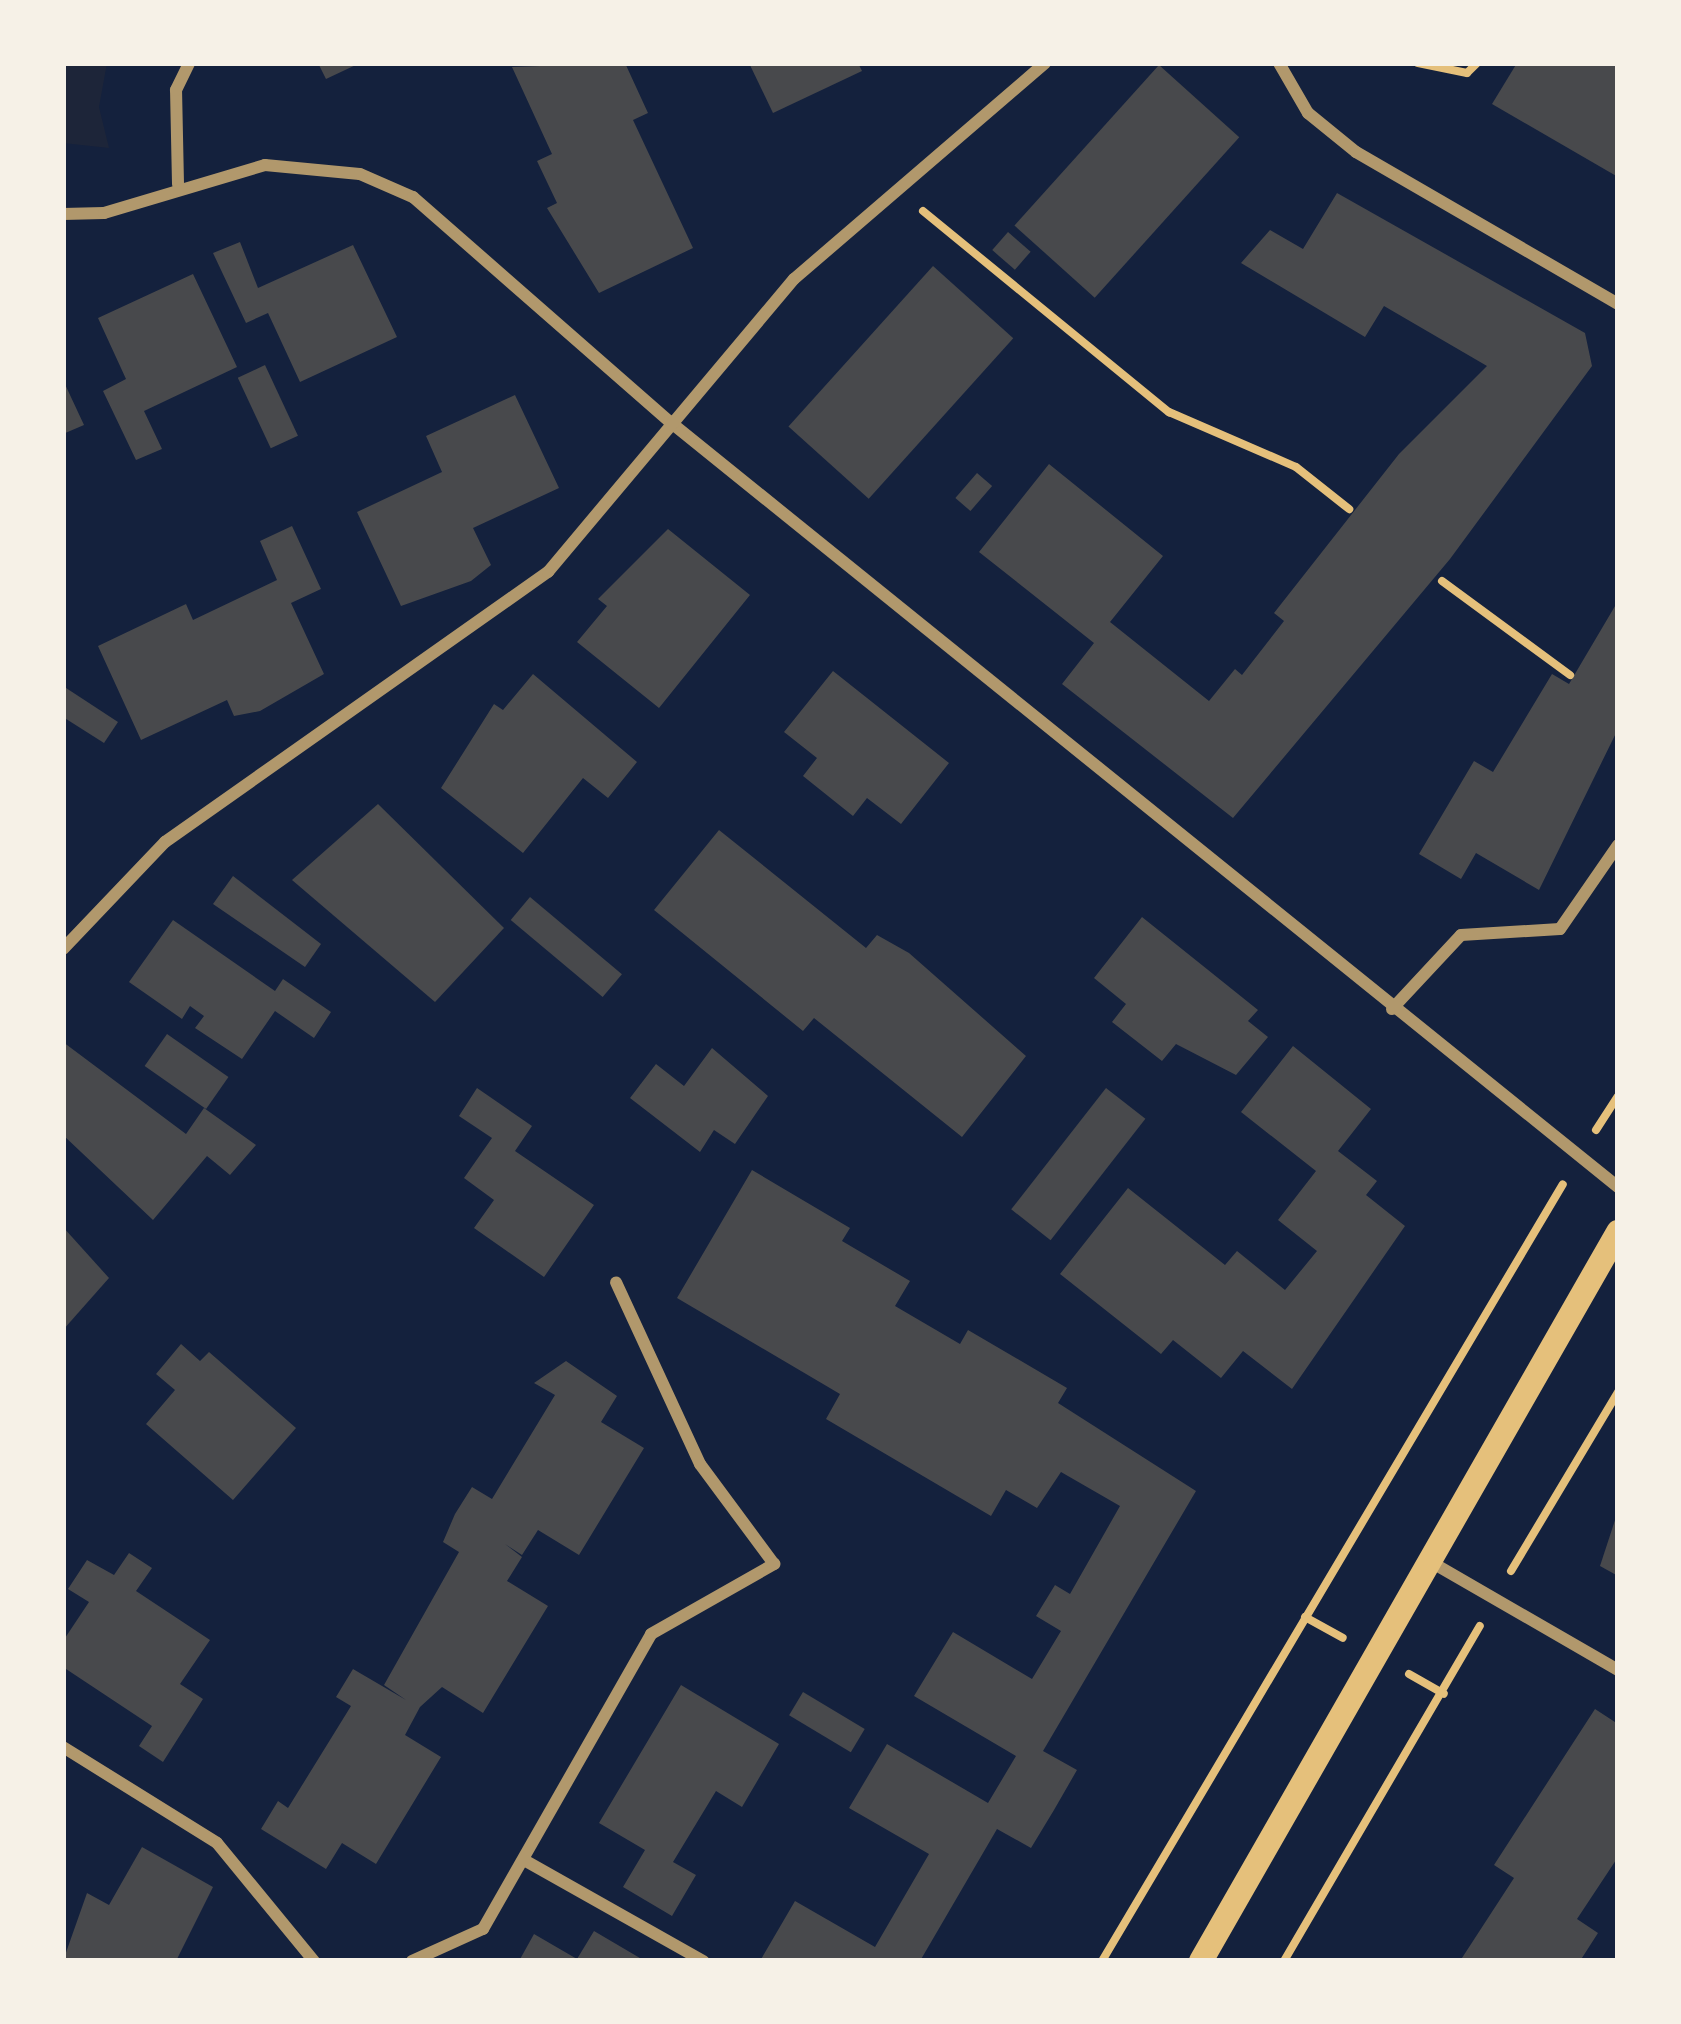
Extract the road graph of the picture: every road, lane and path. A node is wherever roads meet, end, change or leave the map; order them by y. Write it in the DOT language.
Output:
graph roads {
  1 [pos="189,63"];
  2 [pos="1045,63"];
  3 [pos="1280,63"];
  4 [pos="1418,63"];
  5 [pos="1477,63"];
  6 [pos="178,184"];
  7 [pos="899,190"];
  8 [pos="63,214"];
  9 [pos="1618,304"];
  10 [pos="669,421"];
  11 [pos="1349,508"];
  12 [pos="1442,581"];
  13 [pos="1570,676"];
  14 [pos="1618,845"];
  15 [pos="63,949"];
  16 [pos="1392,1009"];
  17 [pos="1618,1096"];
  18 [pos="1578,1157"];
  19 [pos="1618,1187"];
  20 [pos="1618,1232"];
  21 [pos="616,1282"];
  22 [pos="1618,1392"];
  23 [pos="1431,1562"];
  24 [pos="1494,1599"];
  25 [pos="1618,1670"];
  26 [pos="63,1747"];
  27 [pos="524,1860"];
  28 [pos="314,1961"];
  29 [pos="412,1961"];
  30 [pos="703,1961"];
  31 [pos="1102,1961"];
  32 [pos="1201,1961"];
  33 [pos="1284,1961"];
  1 -- 6 [label="street"];
  2 -- 7 [label="street"];
  3 -- 9 [label="street"];
  4 -- 5 [label="path"];
  6 -- 8 [label="street"];
  6 -- 10 [label="street"];
  7 -- 10 [label="street"];
  7 -- 11 [label="path"];
  10 -- 15 [label="street"];
  10 -- 16 [label="street"];
  12 -- 13 [label="path"];
  14 -- 16 [label="street"];
  16 -- 18 [label="street"];
  17 -- 18 [label="path"];
  18 -- 19 [label="street"];
  18 -- 31 [label="path"];
  20 -- 23 [label="main road"];
  21 -- 27 [label="street"];
  22 -- 24 [label="path"];
  23 -- 24 [label="street"];
  23 -- 32 [label="main road"];
  24 -- 25 [label="street"];
  24 -- 33 [label="path"];
  26 -- 28 [label="street"];
  27 -- 29 [label="street"];
  27 -- 30 [label="street"];
}
